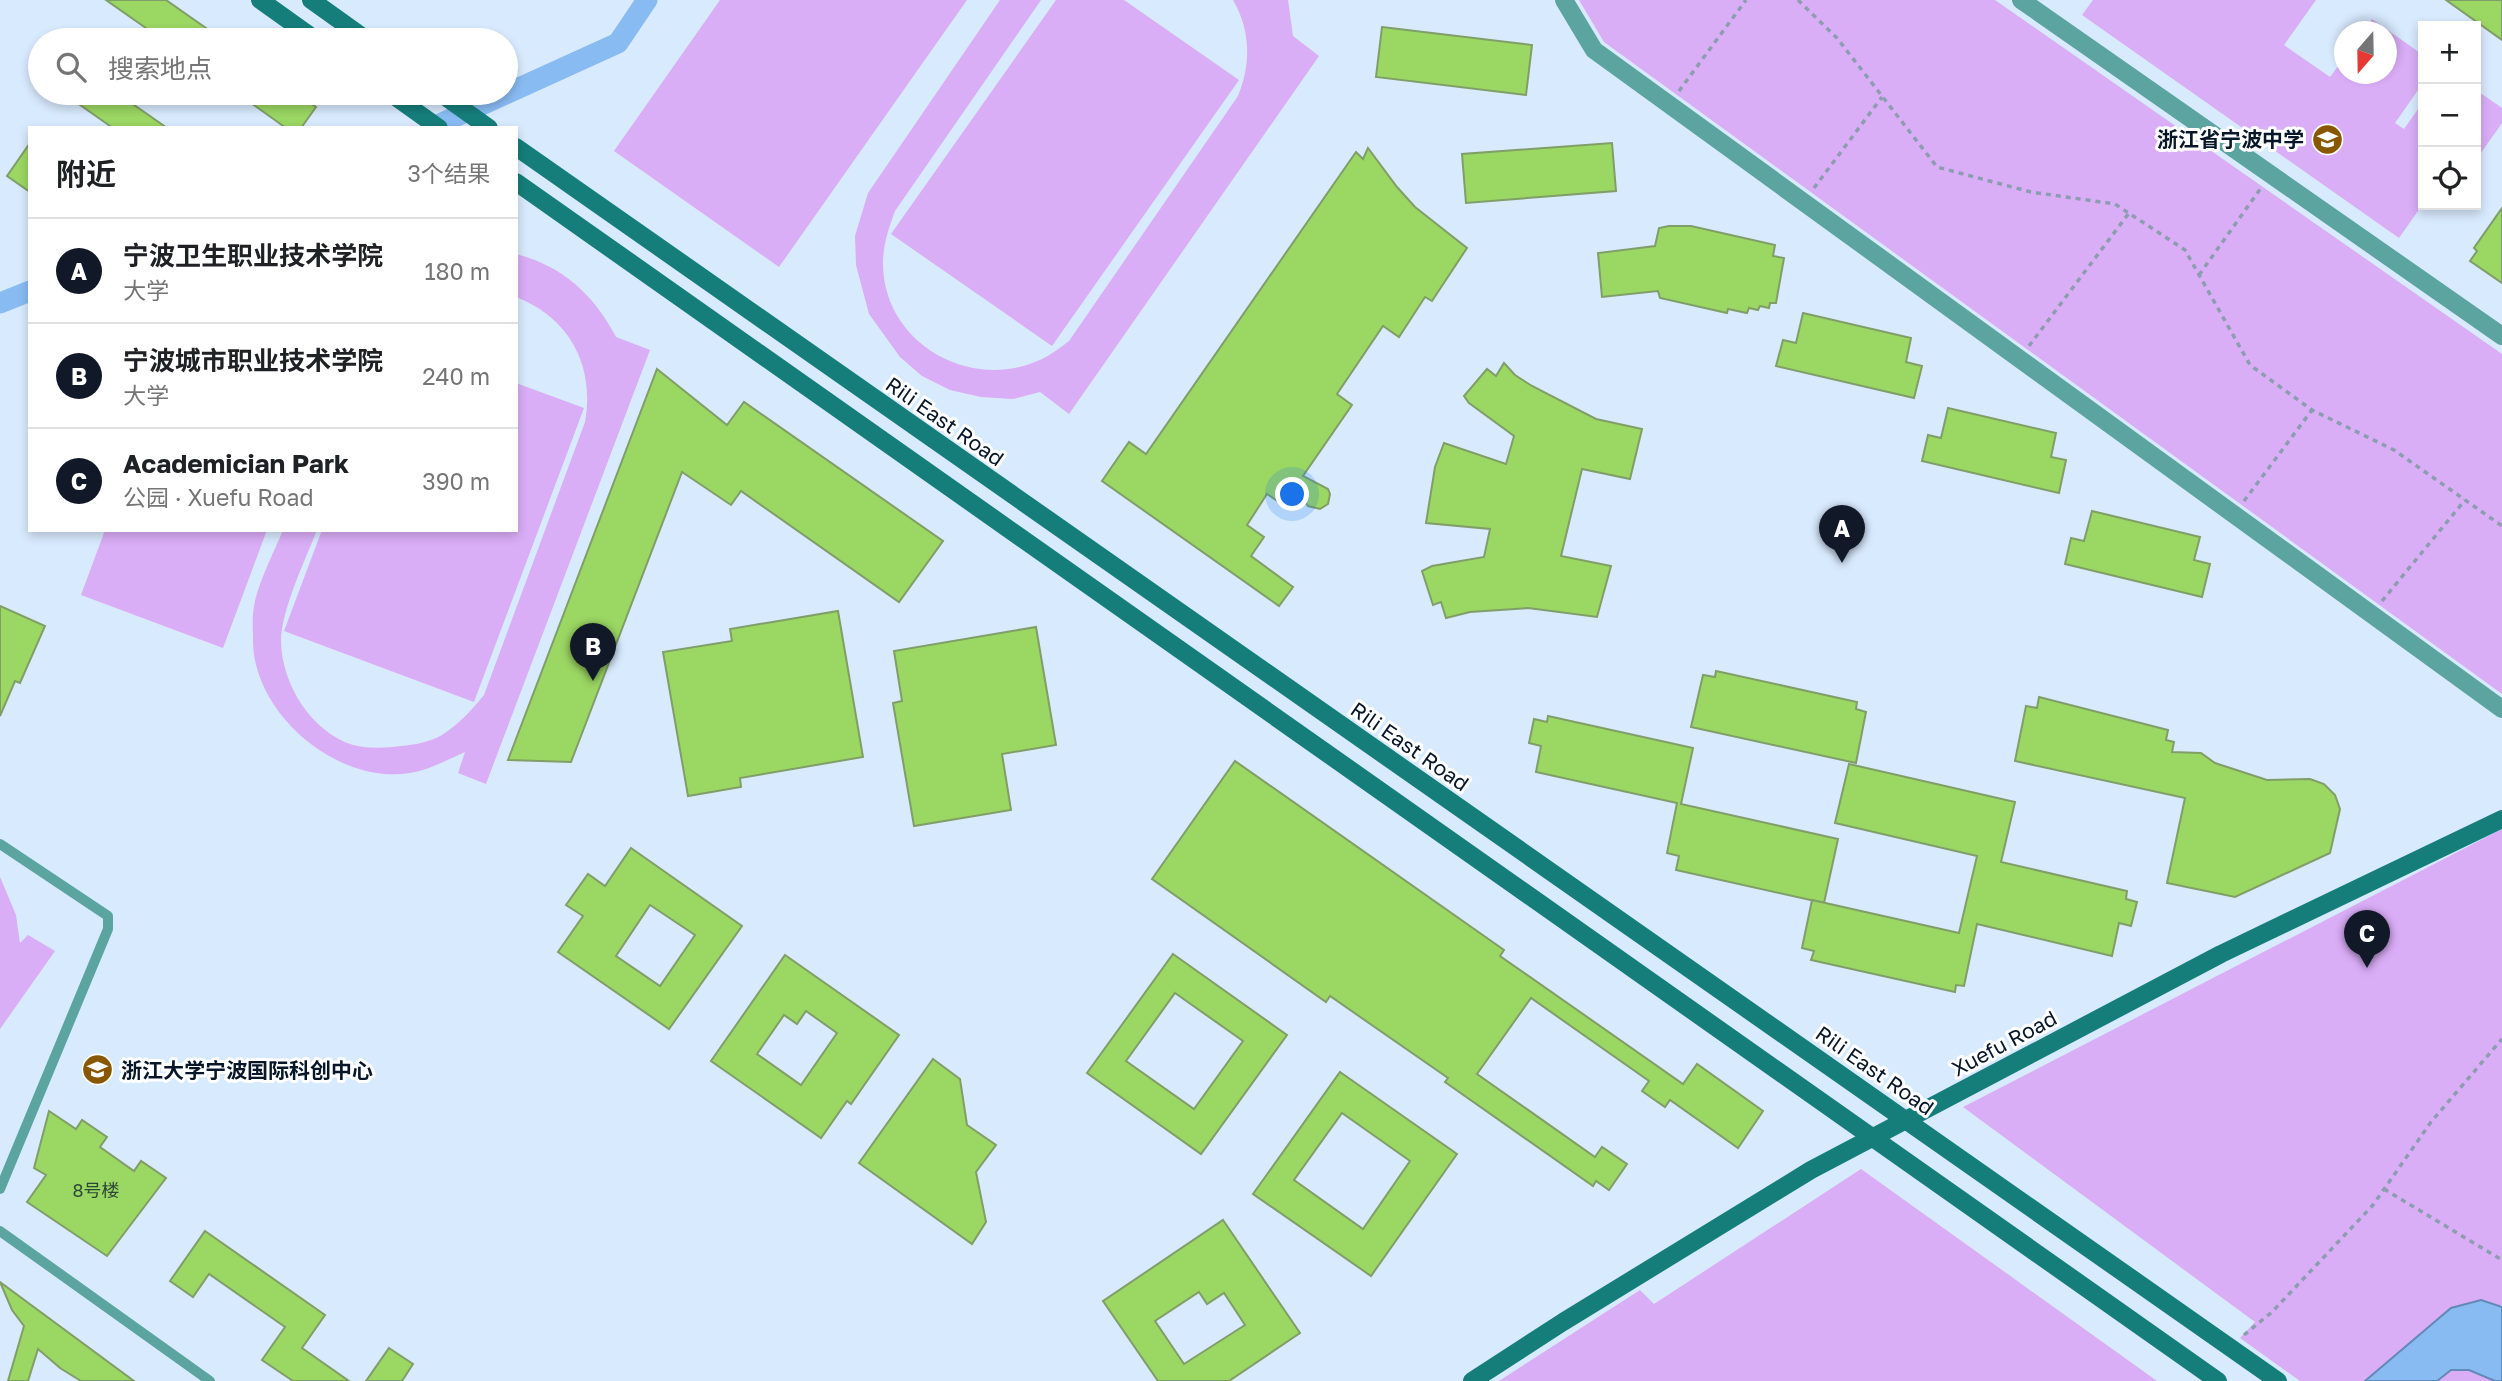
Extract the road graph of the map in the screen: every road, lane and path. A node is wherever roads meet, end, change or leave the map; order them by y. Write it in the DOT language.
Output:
graph roads {
  1 [pos="260,0"];
  2 [pos="311,0"];
  3 [pos="1564,0"];
  4 [pos="1746,0"];
  5 [pos="1798,0"];
  6 [pos="2021,0"];
  7 [pos="299,28"];
  8 [pos="350,28"];
  9 [pos="1882,97"];
  10 [pos="406,105"];
  11 [pos="457,105"];
  12 [pos="1670,105"];
  13 [pos="436,126"];
  14 [pos="486,126"];
  15 [pos="518,148"];
  16 [pos="2271,175"];
  17 [pos="518,183"];
  18 [pos="1804,202"];
  19 [pos="2129,213"];
  20 [pos="2199,275"];
  21 [pos="2502,336"];
  22 [pos="2019,359"];
  23 [pos="2312,410"];
  24 [pos="2465,500"];
  25 [pos="2234,514"];
  26 [pos="2502,526"];
  27 [pos="2371,614"];
  28 [pos="2502,709"];
  29 [pos="2502,820"];
  30 [pos="0,844"];
  31 [pos="2502,1039"];
  32 [pos="1907,1119"];
  33 [pos="1871,1138"];
  34 [pos="0,1189"];
  35 [pos="2384,1189"];
  36 [pos="0,1231"];
  37 [pos="2502,1260"];
  38 [pos="2230,1347"];
  39 [pos="211,1381"];
  40 [pos="1472,1381"];
  41 [pos="2218,1381"];
  42 [pos="2278,1381"];
  1 -- 7 [label="main road"];
  2 -- 8 [label="main road"];
  3 -- 12 [label="street"];
  4 -- 12 [label="path"];
  5 -- 9 [label="path"];
  6 -- 16 [label="street"];
  9 -- 18 [label="path"];
  9 -- 19 [label="path"];
  10 -- 13 [label="main road"];
  11 -- 14 [label="main road"];
  12 -- 18 [label="street"];
  15 -- 32 [label="main road, Rili East Road"];
  16 -- 20 [label="path"];
  16 -- 21 [label="street"];
  17 -- 33 [label="main road"];
  18 -- 22 [label="street"];
  19 -- 20 [label="path"];
  19 -- 22 [label="path"];
  20 -- 23 [label="path"];
  22 -- 25 [label="street"];
  23 -- 24 [label="path"];
  23 -- 25 [label="path"];
  24 -- 26 [label="path"];
  24 -- 27 [label="path"];
  25 -- 27 [label="street"];
  27 -- 28 [label="street"];
  29 -- 32 [label="main road, Xuefu Road"];
  30 -- 34 [label="lane"];
  31 -- 35 [label="path"];
  32 -- 33 [label="main road, Xuefu Road"];
  32 -- 38 [label="main road, Rili East Road"];
  33 -- 40 [label="main road, Xuefu Road"];
  33 -- 41 [label="main road"];
  35 -- 37 [label="path"];
  35 -- 38 [label="path"];
  36 -- 39 [label="lane"];
  38 -- 42 [label="main road, Rili East Road"];
}
